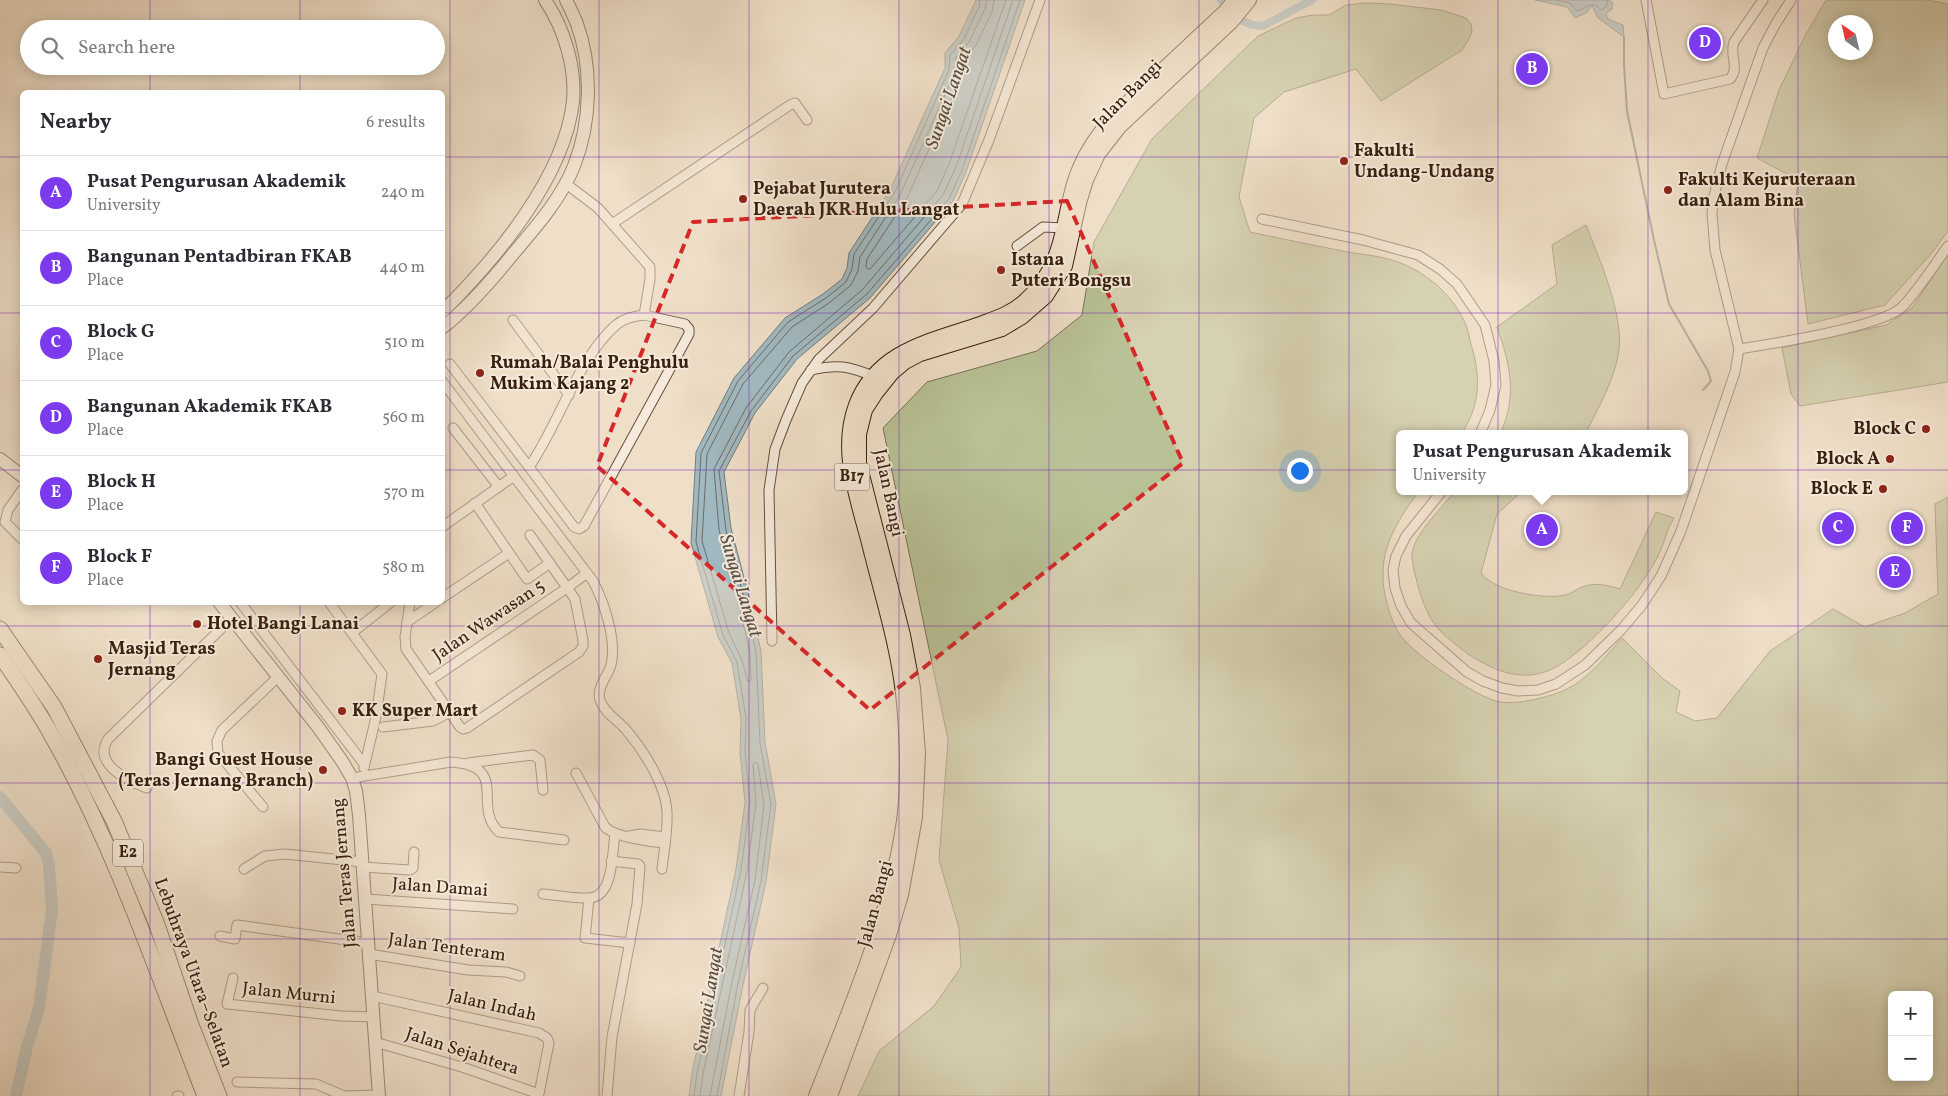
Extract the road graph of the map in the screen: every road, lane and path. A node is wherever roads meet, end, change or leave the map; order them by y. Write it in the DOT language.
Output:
graph roads {
  1 [pos="545,0"];
  2 [pos="566,0"];
  3 [pos="1040,0"];
  4 [pos="1646,0"];
  5 [pos="1763,0"];
  6 [pos="1790,0"];
  7 [pos="1240,3"];
  8 [pos="1227,18"];
  9 [pos="807,120"];
  10 [pos="557,159"];
  11 [pos="565,183"];
  12 [pos="541,190"];
  13 [pos="1262,219"];
  14 [pos="612,224"];
  15 [pos="1064,228"];
  16 [pos="1017,246"];
  17 [pos="1948,246"];
  18 [pos="445,309"];
  19 [pos="644,315"];
  20 [pos="513,320"];
  21 [pos="445,326"];
  22 [pos="1739,350"];
  23 [pos="450,364"];
  24 [pos="811,370"];
  25 [pos="873,376"];
  26 [pos="445,385"];
  27 [pos="569,394"];
  28 [pos="453,428"];
  29 [pos="1482,430"];
  30 [pos="0,459"];
  31 [pos="529,467"];
  32 [pos="20,474"];
  33 [pos="514,476"];
  34 [pos="542,485"];
  35 [pos="498,487"];
  36 [pos="20,493"];
  37 [pos="528,494"];
  38 [pos="1439,495"];
  39 [pos="475,503"];
  40 [pos="445,523"];
  41 [pos="530,535"];
  42 [pos="20,538"];
  43 [pos="509,553"];
  44 [pos="550,563"];
  45 [pos="587,573"];
  46 [pos="567,588"];
  47 [pos="445,596"];
  48 [pos="221,605"];
  49 [pos="242,605"];
  50 [pos="332,605"];
  51 [pos="387,605"];
  52 [pos="410,605"];
  53 [pos="432,605"];
  54 [pos="232,618"];
  55 [pos="407,622"];
  56 [pos="0,628"];
  57 [pos="352,633"];
  58 [pos="772,640"];
  59 [pos="0,655"];
  60 [pos="278,676"];
  61 [pos="429,681"];
  62 [pos="450,712"];
  63 [pos="382,727"];
  64 [pos="467,763"];
  65 [pos="364,764"];
  66 [pos="576,773"];
  67 [pos="357,777"];
  68 [pos="146,788"];
  69 [pos="543,790"];
  70 [pos="263,807"];
  71 [pos="614,834"];
  72 [pos="564,840"];
  73 [pos="665,840"];
  74 [pos="414,852"];
  75 [pos="611,861"];
  76 [pos="362,865"];
  77 [pos="0,867"];
  78 [pos="16,868"];
  79 [pos="244,869"];
  80 [pos="662,869"];
  81 [pos="543,894"];
  82 [pos="589,898"];
  83 [pos="365,899"];
  84 [pos="513,910"];
  85 [pos="220,936"];
  86 [pos="630,943"];
  87 [pos="368,948"];
  88 [pos="520,976"];
  89 [pos="233,978"];
  90 [pos="763,988"];
  91 [pos="372,996"];
  92 [pos="374,1017"];
  93 [pos="375,1042"];
  94 [pos="237,1082"];
  95 [pos="539,1094"];
  96 [pos="379,1095"];
  97 [pos="205,1096"];
  98 [pos="219,1096"];
  99 [pos="608,1096"];
  100 [pos="739,1096"];
  101 [pos="816,1096"];
  102 [pos="830,1096"];
  1 -- 10 [label="main road"];
  2 -- 11 [label="main road"];
  3 -- 24 [label="street"];
  4 -- 5 [label="street"];
  6 -- 22 [label="street"];
  7 -- 8 [label="main road, Jalan Bangi / B17"];
  8 -- 15 [label="main road, Jalan Bangi / B17"];
  8 -- 102 [label="main road, Jalan Bangi / B17"];
  9 -- 14 [label="street"];
  10 -- 11 [label="main road"];
  10 -- 12 [label="main road"];
  11 -- 12 [label="main road"];
  11 -- 14 [label="street"];
  11 -- 21 [label="main road"];
  12 -- 18 [label="main road"];
  13 -- 29 [label="street"];
  14 -- 19 [label="street"];
  15 -- 16 [label="street"];
  15 -- 25 [label="main road, Jalan Bangi / B17"];
  17 -- 22 [label="street"];
  19 -- 27 [label="street"];
  19 -- 34 [label="street"];
  20 -- 27 [label="street"];
  22 -- 38 [label="street"];
  23 -- 31 [label="street"];
  24 -- 25 [label="street"];
  24 -- 58 [label="street"];
  25 -- 101 [label="main road, Jalan Bangi / B17"];
  26 -- 33 [label="street"];
  27 -- 31 [label="street"];
  28 -- 35 [label="street"];
  30 -- 32 [label="main road"];
  31 -- 34 [label="street"];
  33 -- 35 [label="street"];
  33 -- 37 [label="street"];
  34 -- 37 [label="street"];
  35 -- 39 [label="street"];
  36 -- 42 [label="street"];
  37 -- 45 [label="street"];
  39 -- 40 [label="street"];
  39 -- 43 [label="street"];
  41 -- 44 [label="street"];
  43 -- 44 [label="street"];
  43 -- 47 [label="street"];
  44 -- 46 [label="street"];
  45 -- 46 [label="street, Jalan Wawasan 5"];
  45 -- 73 [label="street"];
  46 -- 61 [label="street, Jalan Wawasan 5"];
  46 -- 62 [label="street"];
  48 -- 54 [label="main road, Jalan Teras Jernang"];
  49 -- 65 [label="street"];
  50 -- 57 [label="street"];
  51 -- 57 [label="street"];
  52 -- 55 [label="street"];
  53 -- 55 [label="street"];
  54 -- 60 [label="main road, Jalan Teras Jernang"];
  54 -- 68 [label="street"];
  55 -- 61 [label="street"];
  56 -- 98 [label="highway, Lebuhraya Utara–Selatan / E2"];
  57 -- 65 [label="street"];
  59 -- 97 [label="highway, Lebuhraya Utara–Selatan / E2"];
  60 -- 67 [label="main road, Jalan Teras Jernang"];
  60 -- 70 [label="street"];
  61 -- 62 [label="street"];
  62 -- 63 [label="street"];
  64 -- 67 [label="street"];
  64 -- 69 [label="street"];
  64 -- 72 [label="street"];
  65 -- 67 [label="street"];
  66 -- 71 [label="street"];
  67 -- 76 [label="main road, Jalan Teras Jernang"];
  71 -- 73 [label="street"];
  71 -- 75 [label="street"];
  73 -- 80 [label="street"];
  74 -- 76 [label="street"];
  75 -- 82 [label="street"];
  75 -- 86 [label="street"];
  76 -- 79 [label="street"];
  76 -- 83 [label="main road, Jalan Teras Jernang"];
  77 -- 78 [label="street"];
  81 -- 82 [label="street"];
  82 -- 86 [label="street"];
  83 -- 84 [label="street, Jalan Damai"];
  83 -- 87 [label="main road, Jalan Teras Jernang"];
  85 -- 87 [label="street, Jalan Tenteram"];
  86 -- 99 [label="street"];
  87 -- 88 [label="street, Jalan Tenteram"];
  87 -- 91 [label="main road, Jalan Teras Jernang"];
  89 -- 92 [label="street, Jalan Murni"];
  90 -- 100 [label="street"];
  91 -- 92 [label="main road, Jalan Teras Jernang"];
  91 -- 95 [label="street, Jalan Indah"];
  92 -- 93 [label="main road, Jalan Teras Jernang"];
  93 -- 95 [label="street, Jalan Sejahtera"];
  93 -- 96 [label="main road, Jalan Teras Jernang"];
  94 -- 96 [label="street"];
}
